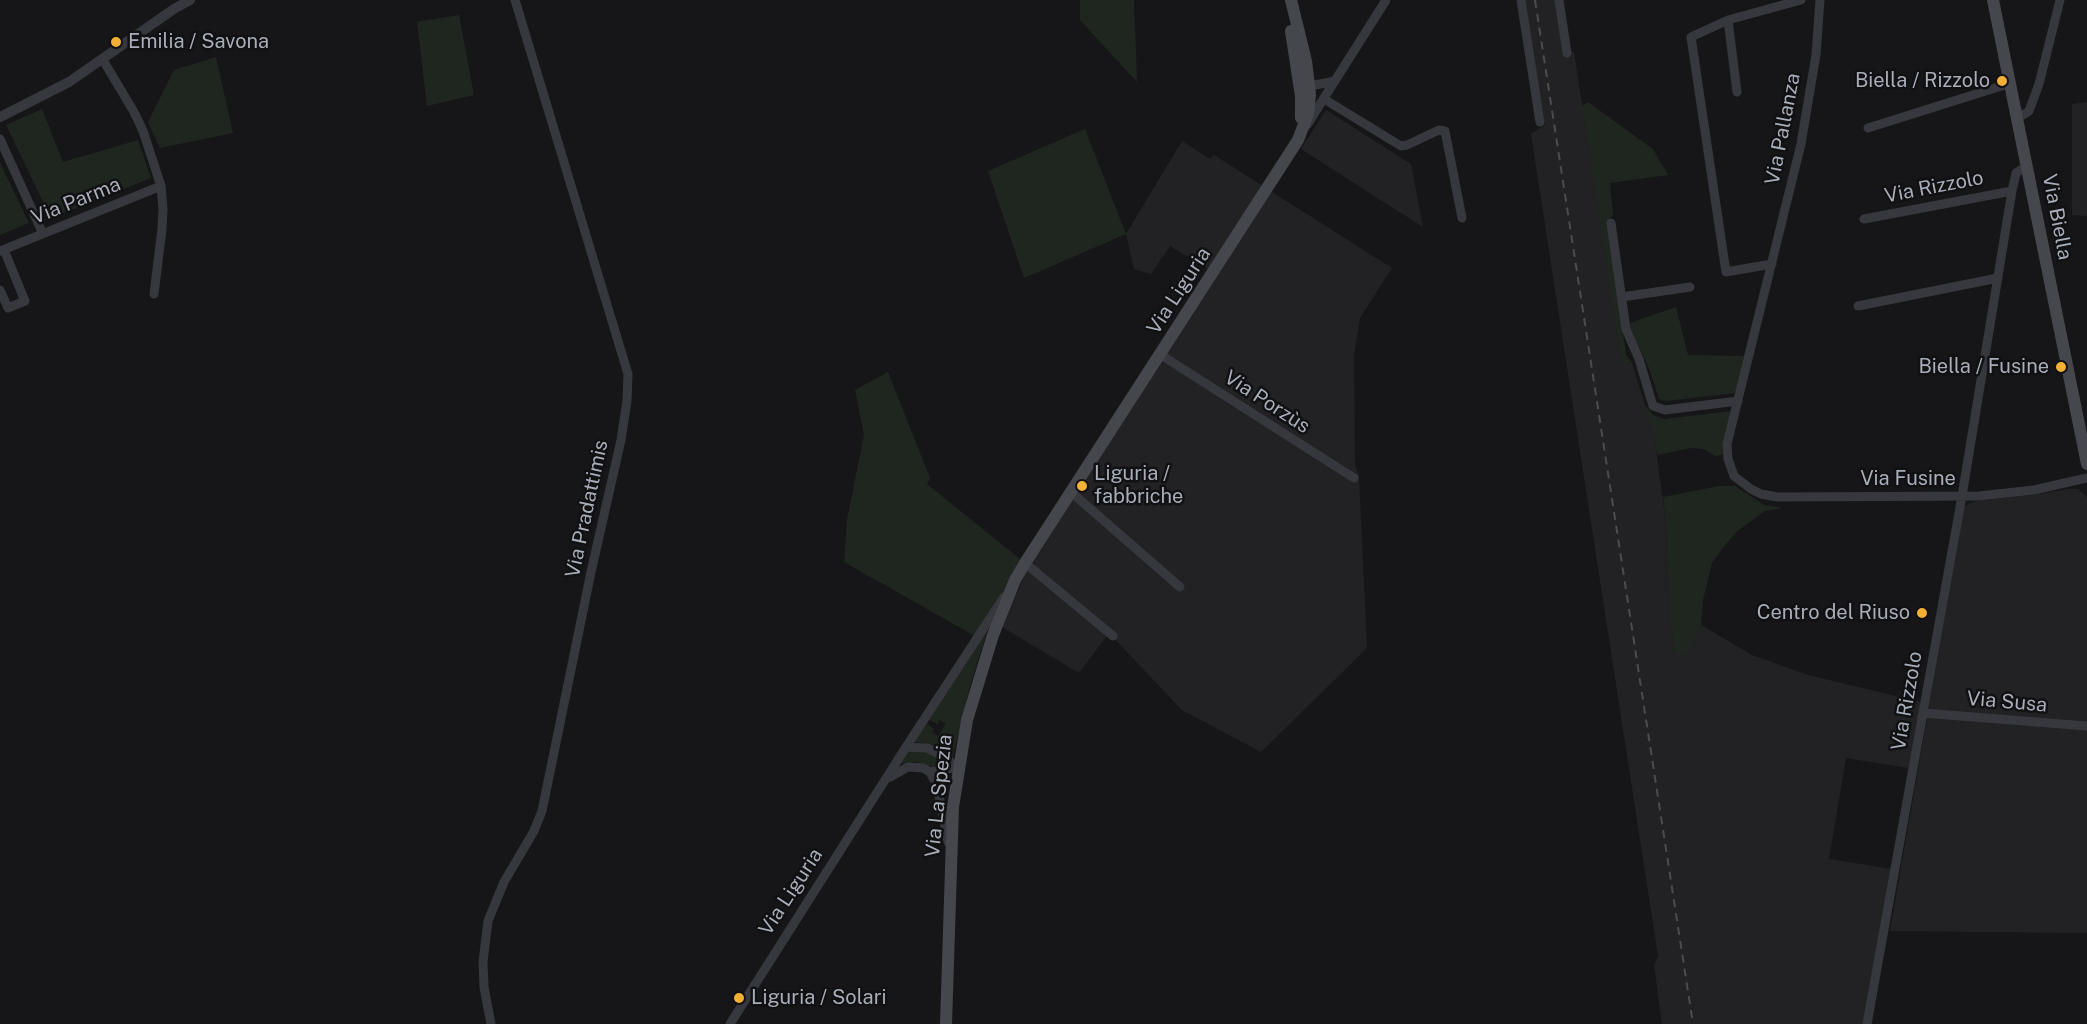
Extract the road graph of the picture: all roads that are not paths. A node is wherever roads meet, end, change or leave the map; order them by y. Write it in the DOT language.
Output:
graph roads {
  1 [pos="190,0"];
  2 [pos="515,0"];
  3 [pos="1289,0"];
  4 [pos="1386,0"];
  5 [pos="1521,0"];
  6 [pos="1559,0"];
  7 [pos="1801,0"];
  8 [pos="1820,0"];
  9 [pos="1993,0"];
  10 [pos="2060,0"];
  11 [pos="1728,21"];
  12 [pos="1567,53"];
  13 [pos="103,60"];
  14 [pos="1335,81"];
  15 [pos="2011,83"];
  16 [pos="1737,92"];
  17 [pos="1324,99"];
  18 [pos="1308,102"];
  19 [pos="2017,112"];
  20 [pos="0,117"];
  21 [pos="1540,122"];
  22 [pos="1868,128"];
  23 [pos="0,139"];
  24 [pos="2027,166"];
  25 [pos="161,186"];
  26 [pos="2012,191"];
  27 [pos="1462,218"];
  28 [pos="1864,219"];
  29 [pos="1611,223"];
  30 [pos="43,234"];
  31 [pos="2,250"];
  32 [pos="1772,264"];
  33 [pos="1998,278"];
  34 [pos="1690,287"];
  35 [pos="0,290"];
  36 [pos="154,294"];
  37 [pos="1622,297"];
  38 [pos="1858,306"];
  39 [pos="1161,355"];
  40 [pos="1738,401"];
  41 [pos="2087,464"];
  42 [pos="1734,476"];
  43 [pos="1354,478"];
  44 [pos="2087,478"];
  45 [pos="1071,492"];
  46 [pos="1962,496"];
  47 [pos="1025,563"];
  48 [pos="1015,580"];
  49 [pos="1180,587"];
  50 [pos="1113,636"];
  51 [pos="1923,713"];
  52 [pos="2087,726"];
  53 [pos="906,747"];
  54 [pos="958,768"];
  55 [pos="930,772"];
  56 [pos="886,781"];
  57 [pos="950,851"];
  58 [pos="491,1024"];
  59 [pos="730,1024"];
  60 [pos="946,1024"];
  61 [pos="1867,1024"];
  1 -- 13 [label="street"];
  2 -- 58 [label="street, Via Pradattimis"];
  3 -- 18 [label="main road"];
  4 -- 14 [label="street"];
  5 -- 21 [label="street"];
  6 -- 12 [label="street"];
  7 -- 11 [label="street"];
  8 -- 32 [label="street, Via Pallanza"];
  9 -- 15 [label="main road, Via Biella"];
  10 -- 19 [label="street"];
  11 -- 16 [label="street"];
  11 -- 32 [label="street"];
  13 -- 20 [label="street"];
  13 -- 25 [label="street"];
  14 -- 17 [label="street"];
  14 -- 18 [label="street"];
  15 -- 19 [label="main road, Via Biella"];
  15 -- 22 [label="street"];
  17 -- 18 [label="street"];
  17 -- 27 [label="street"];
  18 -- 39 [label="main road, Via Liguria"];
  19 -- 24 [label="main road, Via Biella"];
  23 -- 30 [label="street"];
  24 -- 26 [label="street, Via Rizzolo"];
  24 -- 41 [label="main road, Via Biella"];
  25 -- 30 [label="street, Via Parma"];
  25 -- 36 [label="street"];
  26 -- 28 [label="street, Via Rizzolo"];
  26 -- 33 [label="street, Via Rizzolo"];
  29 -- 37 [label="street"];
  30 -- 31 [label="street, Via Parma"];
  31 -- 35 [label="street, Via Parma"];
  32 -- 40 [label="street, Via Pallanza"];
  33 -- 38 [label="street"];
  33 -- 46 [label="street, Via Rizzolo"];
  34 -- 37 [label="street"];
  37 -- 40 [label="street"];
  39 -- 43 [label="street, Via Porzùs"];
  39 -- 45 [label="main road, Via Liguria"];
  40 -- 42 [label="street, Via Pallanza"];
  42 -- 46 [label="street, Via Fusine"];
  44 -- 46 [label="street, Via Fusine"];
  45 -- 47 [label="main road, Via Liguria"];
  45 -- 49 [label="street"];
  46 -- 51 [label="street, Via Rizzolo"];
  47 -- 48 [label="main road, Via Liguria"];
  47 -- 50 [label="street"];
  48 -- 53 [label="street, Via Liguria"];
  48 -- 54 [label="main road, Via La Spezia"];
  51 -- 52 [label="street, Via Susa"];
  51 -- 61 [label="street, Via Rizzolo"];
  53 -- 54 [label="street"];
  53 -- 56 [label="street, Via Liguria"];
  54 -- 55 [label="street, Via Liguria"];
  54 -- 57 [label="main road, Via La Spezia"];
  55 -- 56 [label="street, Via Liguria"];
  55 -- 57 [label="street"];
  56 -- 59 [label="street, Via Liguria"];
  57 -- 60 [label="main road, Via La Spezia"];
}
